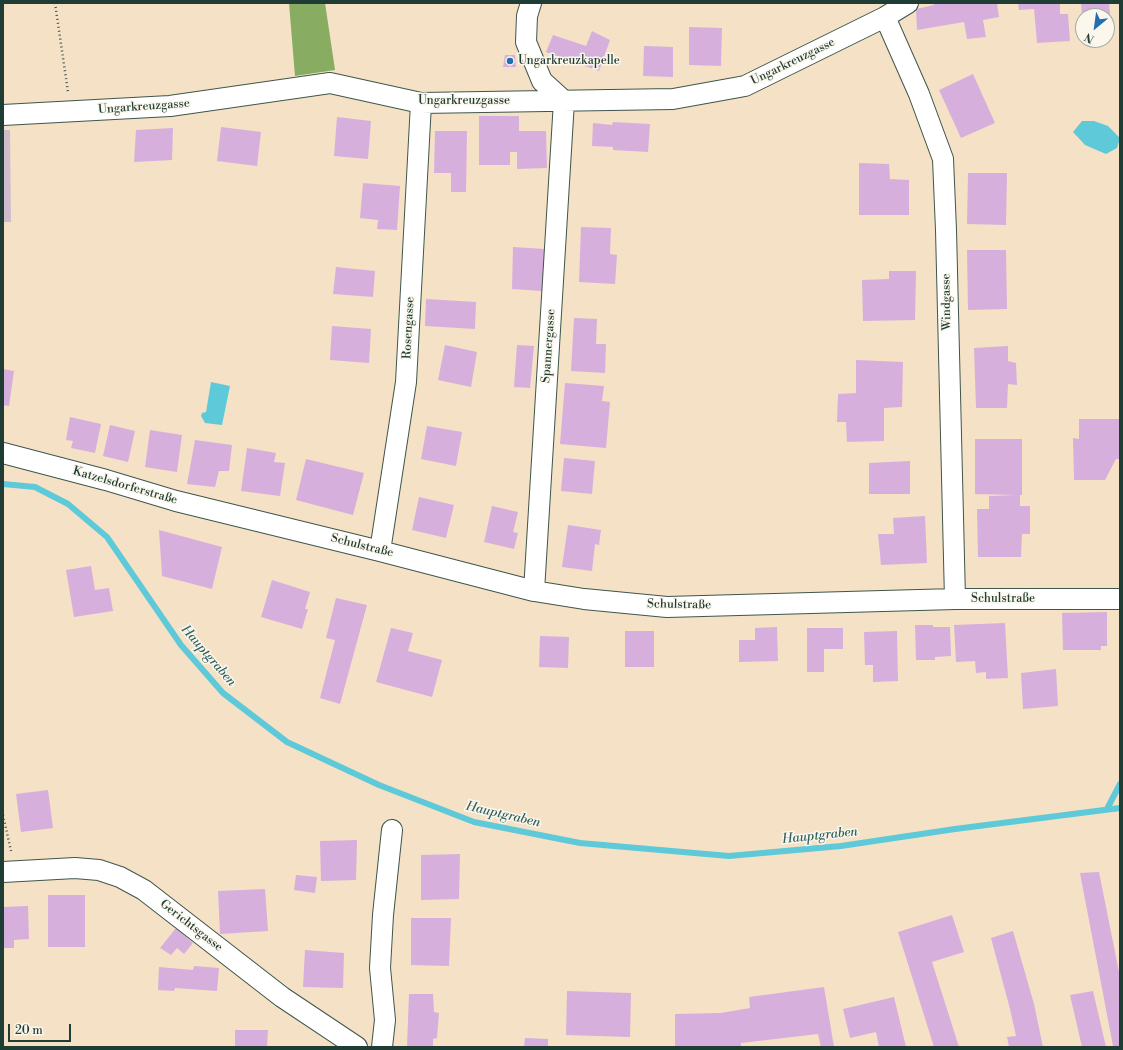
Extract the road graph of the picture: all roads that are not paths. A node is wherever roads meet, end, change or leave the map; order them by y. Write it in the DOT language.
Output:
graph roads {
  1 [pos="531,3"];
  2 [pos="908,3"];
  3 [pos="885,17"];
  4 [pos="564,101"];
  5 [pos="420,103"];
  6 [pos="3,114"];
  7 [pos="3,453"];
  8 [pos="248,518"];
  9 [pos="380,551"];
  10 [pos="534,591"];
  11 [pos="955,599"];
  12 [pos="1120,599"];
  13 [pos="392,830"];
  14 [pos="9,871"];
  15 [pos="356,1047"];
  16 [pos="382,1047"];
  1 -- 4 [label="street"];
  2 -- 3 [label="street, Ungarkreuzgasse"];
  3 -- 4 [label="street, Ungarkreuzgasse"];
  3 -- 11 [label="street, Windgasse"];
  4 -- 5 [label="street, Ungarkreuzgasse"];
  4 -- 10 [label="street, Spannergasse"];
  5 -- 6 [label="street, Ungarkreuzgasse"];
  5 -- 9 [label="street, Rosengasse"];
  7 -- 8 [label="street, Katzelsdorferstraße"];
  8 -- 9 [label="street, Schulstraße"];
  9 -- 10 [label="street, Schulstraße"];
  10 -- 11 [label="street, Schulstraße"];
  11 -- 12 [label="street, Schulstraße"];
  13 -- 16 [label="street"];
  14 -- 15 [label="street, Gerichtsgasse"];
}
